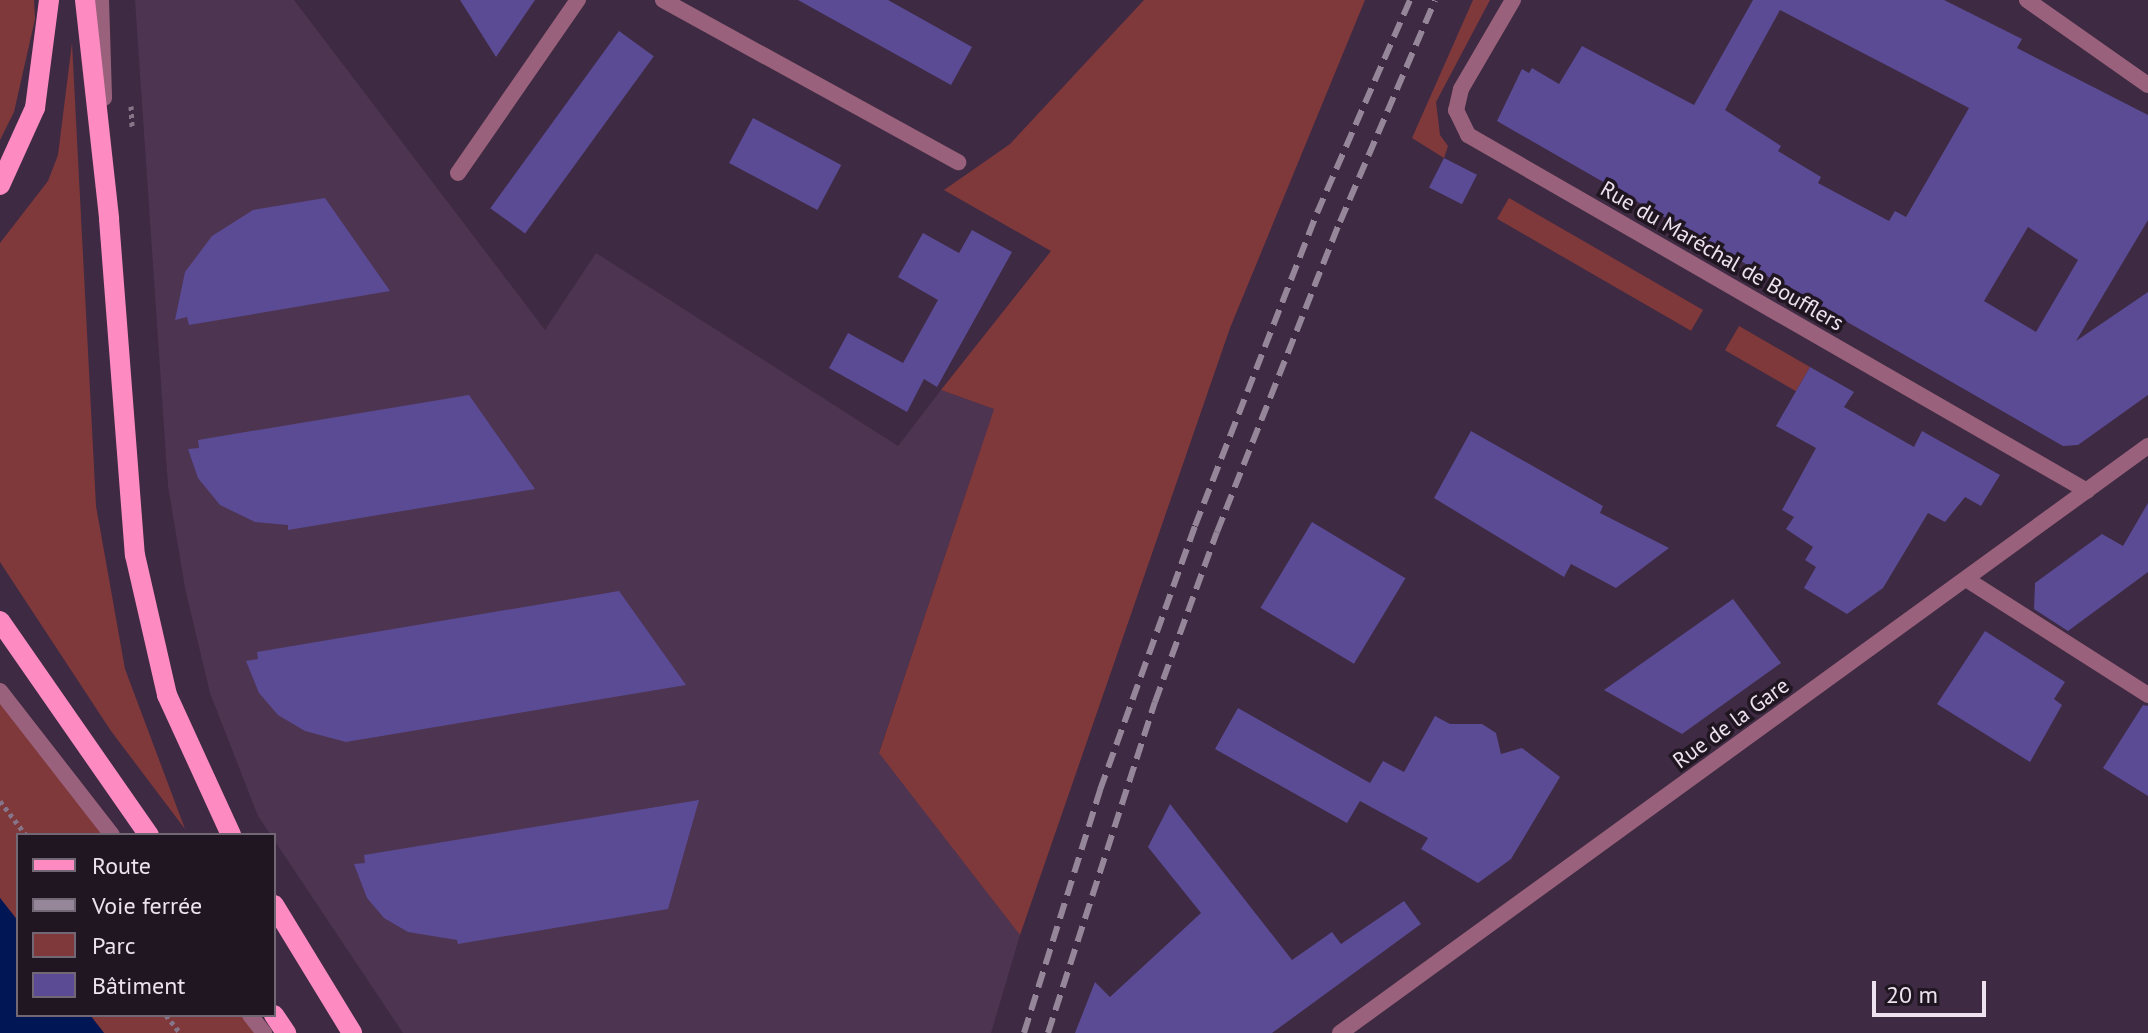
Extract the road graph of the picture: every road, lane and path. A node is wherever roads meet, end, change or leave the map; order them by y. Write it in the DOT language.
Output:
graph roads {
  1 [pos="49,0"];
  2 [pos="85,0"];
  3 [pos="101,0"];
  4 [pos="578,0"];
  5 [pos="663,0"];
  6 [pos="1513,0"];
  7 [pos="2027,0"];
  8 [pos="2148,85"];
  9 [pos="130,93"];
  10 [pos="133,140"];
  11 [pos="958,162"];
  12 [pos="458,173"];
  13 [pos="0,185"];
  14 [pos="109,219"];
  15 [pos="2148,446"];
  16 [pos="2087,491"];
  17 [pos="1966,579"];
  18 [pos="0,621"];
  19 [pos="0,691"];
  20 [pos="2148,695"];
  21 [pos="0,801"];
  22 [pos="24,833"];
  23 [pos="110,833"];
  24 [pos="148,833"];
  25 [pos="230,833"];
  26 [pos="276,908"];
  27 [pos="168,1017"];
  28 [pos="252,1017"];
  29 [pos="180,1033"];
  30 [pos="264,1033"];
  31 [pos="352,1033"];
  32 [pos="1340,1033"];
  1 -- 13 [label="main road"];
  2 -- 14 [label="main road"];
  3 -- 14 [label="street"];
  4 -- 12 [label="street"];
  5 -- 11 [label="street"];
  6 -- 16 [label="street, Rue du Maréchal de Boufflers"];
  7 -- 8 [label="street"];
  9 -- 10 [label="path"];
  14 -- 25 [label="main road"];
  15 -- 16 [label="street, Rue de la Gare"];
  16 -- 17 [label="street, Rue de la Gare"];
  17 -- 20 [label="street"];
  17 -- 32 [label="street, Rue de la Gare"];
  18 -- 24 [label="main road"];
  19 -- 23 [label="street"];
  21 -- 22 [label="path"];
  26 -- 31 [label="main road"];
  27 -- 29 [label="path"];
  28 -- 30 [label="street"];
}
